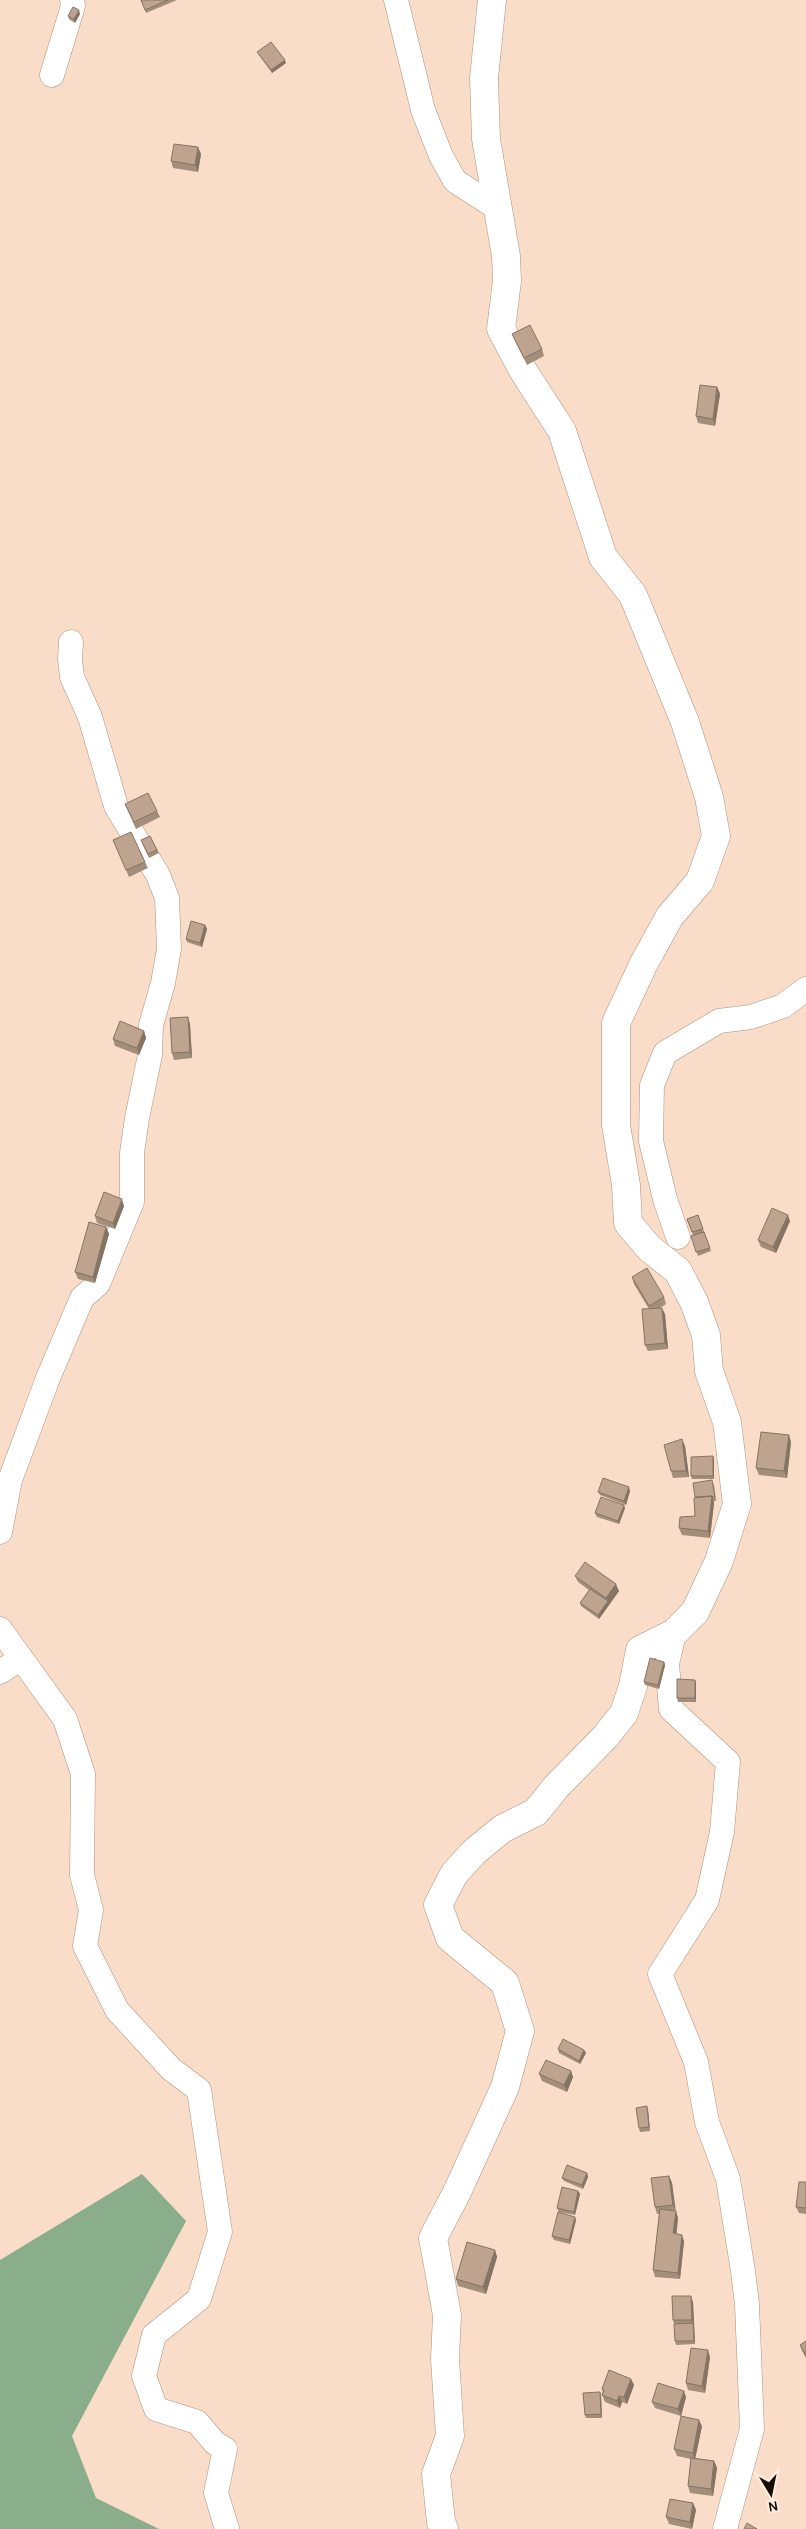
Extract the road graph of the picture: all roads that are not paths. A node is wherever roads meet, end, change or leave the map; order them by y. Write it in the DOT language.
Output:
graph roads {
  1 [pos="72,0"];
  2 [pos="396,0"];
  3 [pos="492,0"];
  4 [pos="52,75"];
  5 [pos="497,208"];
  6 [pos="71,642"];
  7 [pos="806,989"];
  8 [pos="678,1237"];
  9 [pos="0,1532"];
  10 [pos="0,1630"];
  11 [pos="674,1633"];
  12 [pos="20,1659"];
  13 [pos="0,1672"];
  14 [pos="227,2529"];
  15 [pos="444,2529"];
  16 [pos="725,2529"];
  1 -- 4 [label="street"];
  2 -- 5 [label="street"];
  3 -- 5 [label="street"];
  5 -- 11 [label="street"];
  6 -- 9 [label="street"];
  7 -- 8 [label="street"];
  10 -- 12 [label="street"];
  11 -- 15 [label="street"];
  11 -- 16 [label="street"];
  12 -- 13 [label="street"];
  12 -- 14 [label="street"];
}
